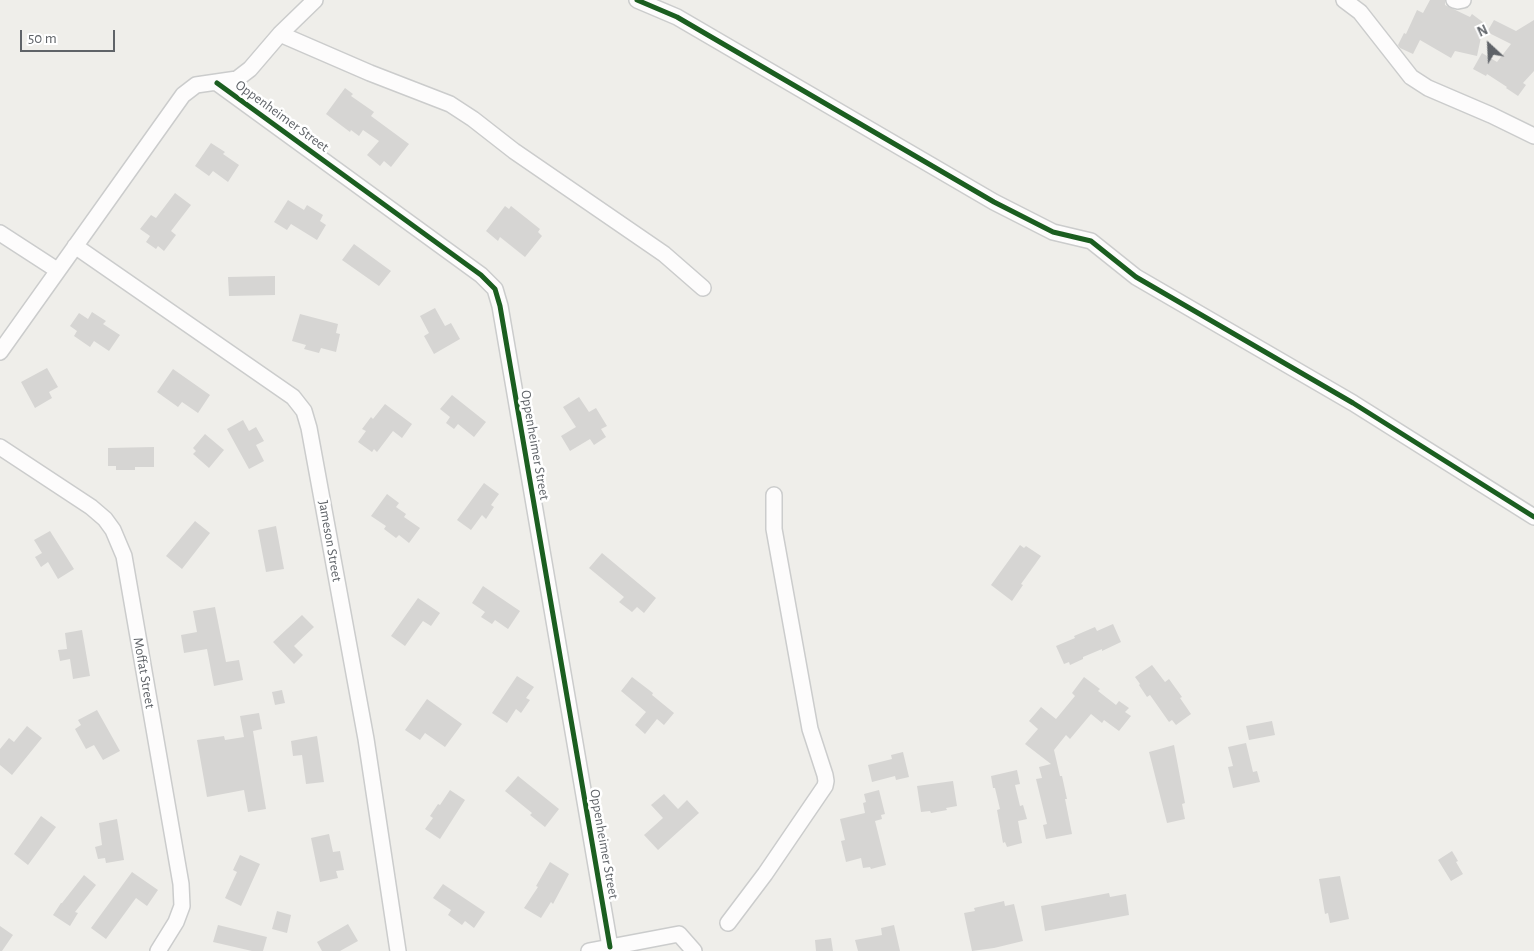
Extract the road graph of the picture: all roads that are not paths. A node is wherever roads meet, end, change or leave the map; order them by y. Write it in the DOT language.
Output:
graph roads {
  1 [pos="315,0"];
  2 [pos="637,0"];
  3 [pos="1344,0"];
  4 [pos="1454,0"];
  5 [pos="1463,0"];
  6 [pos="280,34"];
  7 [pos="217,83"];
  8 [pos="1534,136"];
  9 [pos="0,233"];
  10 [pos="75,246"];
  11 [pos="57,270"];
  12 [pos="702,288"];
  13 [pos="0,352"];
  14 [pos="0,447"];
  15 [pos="774,495"];
  16 [pos="1534,517"];
  17 [pos="728,923"];
  18 [pos="610,947"];
  19 [pos="158,951"];
  20 [pos="398,951"];
  21 [pos="589,951"];
  22 [pos="694,951"];
  1 -- 6 [label="street"];
  2 -- 16 [label="street"];
  3 -- 8 [label="street"];
  4 -- 5 [label="street"];
  6 -- 7 [label="street"];
  6 -- 12 [label="street"];
  7 -- 10 [label="street"];
  7 -- 18 [label="street, Oppenheimer Street"];
  9 -- 11 [label="street"];
  10 -- 11 [label="street"];
  10 -- 20 [label="street, Jameson Street"];
  11 -- 13 [label="street"];
  14 -- 19 [label="street, Moffat Street"];
  15 -- 17 [label="street"];
  18 -- 21 [label="street"];
  18 -- 22 [label="street"];
}
